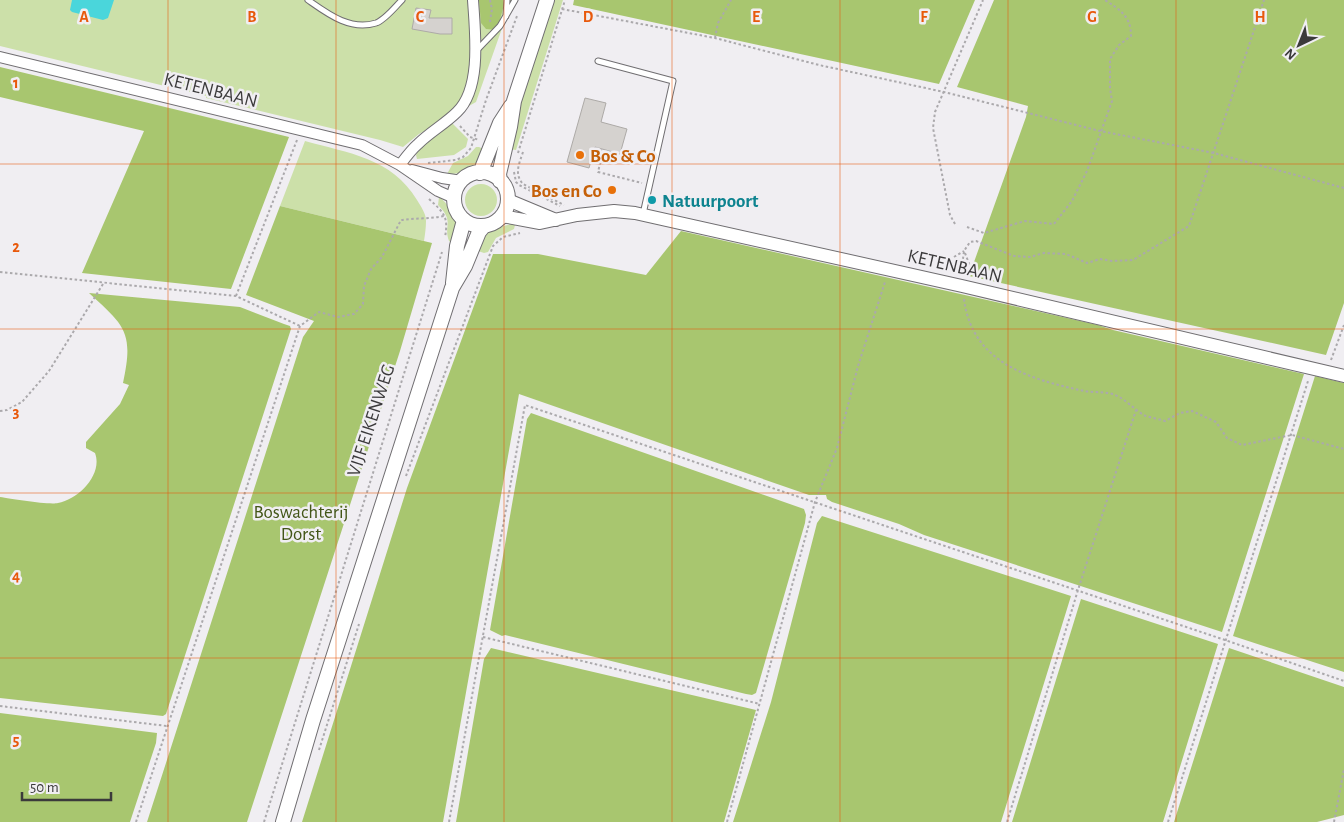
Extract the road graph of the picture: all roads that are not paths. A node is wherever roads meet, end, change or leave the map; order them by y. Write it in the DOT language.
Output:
graph roads {
  1 [pos="308,0"];
  2 [pos="402,0"];
  3 [pos="473,0"];
  4 [pos="507,0"];
  5 [pos="515,0"];
  6 [pos="547,0"];
  7 [pos="506,16"];
  8 [pos="476,51"];
  9 [pos="0,57"];
  10 [pos="598,62"];
  11 [pos="514,101"];
  12 [pos="404,167"];
  13 [pos="480,173"];
  14 [pos="462,181"];
  15 [pos="500,181"];
  16 [pos="454,198"];
  17 [pos="508,200"];
  18 [pos="643,215"];
  19 [pos="502,216"];
  20 [pos="464,220"];
  21 [pos="556,220"];
  22 [pos="484,226"];
  23 [pos="452,288"];
  24 [pos="1344,376"];
  25 [pos="283,822"];
  1 -- 2 [label="lane"];
  3 -- 8 [label="street"];
  4 -- 7 [label="lane"];
  5 -- 7 [label="lane"];
  6 -- 11 [label="main road"];
  7 -- 8 [label="lane"];
  8 -- 12 [label="street"];
  9 -- 12 [label="street, KETENBAAN"];
  10 -- 18 [label="lane"];
  11 -- 13 [label="main road"];
  11 -- 15 [label="main road"];
  12 -- 14 [label="street, KETENBAAN"];
  12 -- 16 [label="street, KETENBAAN"];
  13 -- 14 [label="main road"];
  13 -- 15 [label="main road"];
  14 -- 16 [label="main road"];
  15 -- 17 [label="main road"];
  16 -- 20 [label="main road"];
  17 -- 19 [label="main road"];
  17 -- 21 [label="street"];
  18 -- 21 [label="street, KETENBAAN"];
  18 -- 24 [label="street, KETENBAAN"];
  19 -- 21 [label="street, KETENBAAN"];
  19 -- 22 [label="main road"];
  20 -- 22 [label="main road"];
  20 -- 23 [label="main road, VIJF EIKENWEG"];
  22 -- 23 [label="main road, VIJF EIKENWEG"];
  23 -- 25 [label="main road, VIJF EIKENWEG"];
}
